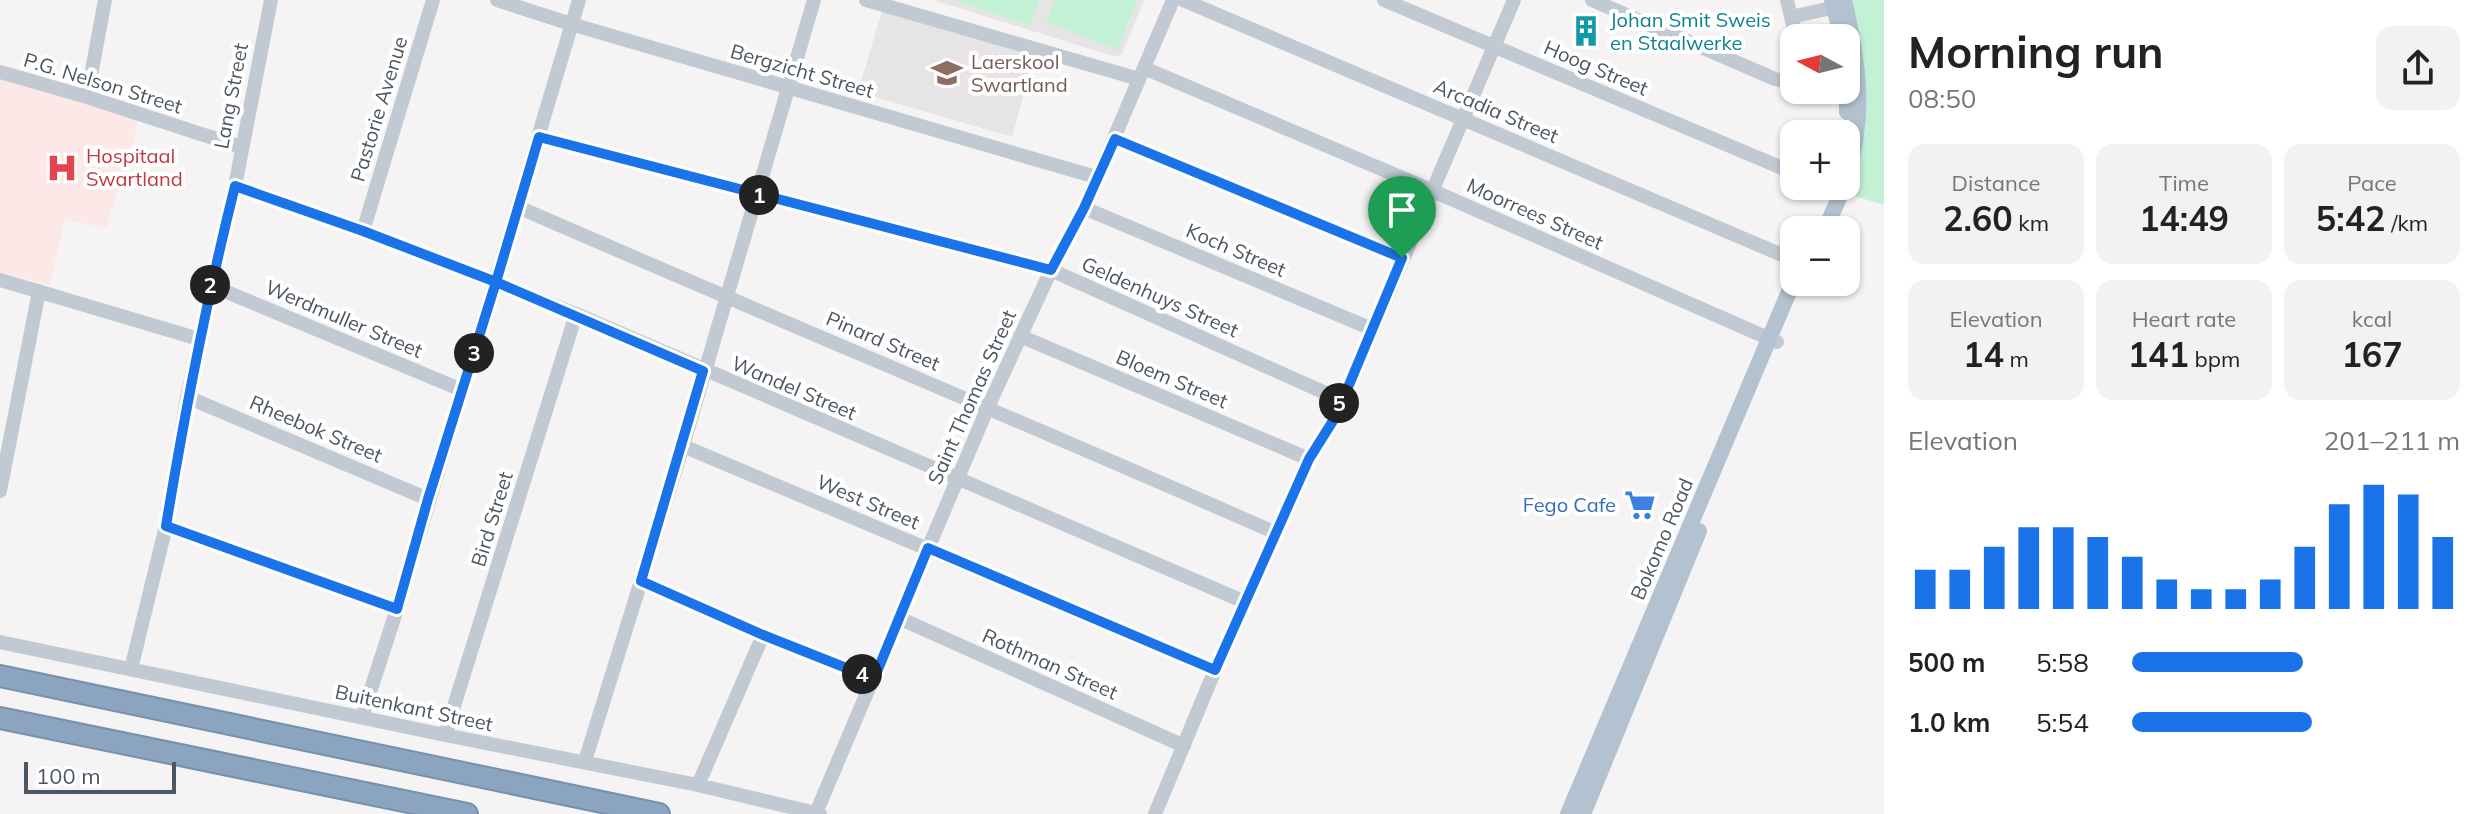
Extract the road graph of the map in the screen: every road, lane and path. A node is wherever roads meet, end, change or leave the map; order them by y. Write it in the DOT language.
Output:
graph roads {
  1 [pos="105,0"];
  2 [pos="271,0"];
  3 [pos="433,0"];
  4 [pos="497,0"];
  5 [pos="579,0"];
  6 [pos="814,0"];
  7 [pos="866,0"];
  8 [pos="1173,0"];
  9 [pos="1183,0"];
  10 [pos="1384,0"];
  11 [pos="1514,0"];
  12 [pos="1592,0"];
  13 [pos="1787,0"];
  14 [pos="1839,3"];
  15 [pos="1791,17"];
  16 [pos="571,24"];
  17 [pos="1793,24"];
  18 [pos="1841,24"];
  19 [pos="1493,47"];
  20 [pos="0,72"];
  21 [pos="1141,73"];
  22 [pos="1780,79"];
  23 [pos="788,88"];
  24 [pos="87,97"];
  25 [pos="1463,119"];
  26 [pos="1857,120"];
  27 [pos="539,137"];
  28 [pos="1115,139"];
  29 [pos="241,147"];
  30 [pos="1780,167"];
  31 [pos="1096,177"];
  32 [pos="235,186"];
  33 [pos="1433,191"];
  34 [pos="758,195"];
  35 [pos="518,207"];
  36 [pos="1084,208"];
  37 [pos="363,231"];
  38 [pos="1780,254"];
  39 [pos="1402,258"];
  40 [pos="1051,270"];
  41 [pos="0,280"];
  42 [pos="496,282"];
  43 [pos="210,285"];
  44 [pos="39,291"];
  45 [pos="1788,296"];
  46 [pos="1796,296"];
  47 [pos="726,298"];
  48 [pos="576,314"];
  49 [pos="1372,329"];
  50 [pos="1020,336"];
  51 [pos="199,339"];
  52 [pos="1773,341"];
  53 [pos="703,371"];
  54 [pos="462,390"];
  55 [pos="187,397"];
  56 [pos="1341,400"];
  57 [pos="988,407"];
  58 [pos="683,446"];
  59 [pos="1309,459"];
  60 [pos="958,480"];
  61 [pos="0,491"];
  62 [pos="428,499"];
  63 [pos="166,526"];
  64 [pos="1276,533"];
  65 [pos="928,548"];
  66 [pos="641,581"];
  67 [pos="1245,602"];
  68 [pos="397,609"];
  69 [pos="899,618"];
  70 [pos="763,635"];
  71 [pos="0,642"];
  72 [pos="131,669"];
  73 [pos="1215,670"];
  74 [pos="0,676"];
  75 [pos="874,679"];
  76 [pos="362,717"];
  77 [pos="0,718"];
  78 [pos="445,735"];
  79 [pos="1184,746"];
  80 [pos="585,761"];
  81 [pos="698,785"];
  82 [pos="467,814"];
  83 [pos="659,814"];
  84 [pos="818,814"];
  85 [pos="1155,814"];
  86 [pos="1568,814"];
  87 [pos="1583,814"];
  1 -- 24 [label="street"];
  2 -- 29 [label="street, Lang Street"];
  3 -- 37 [label="street, Pastorie Avenue"];
  4 -- 16 [label="street, Bergzicht Street"];
  5 -- 16 [label="street"];
  6 -- 23 [label="street"];
  7 -- 21 [label="street, Moorrees Street"];
  8 -- 21 [label="street, Saint Thomas Street"];
  9 -- 25 [label="street, Arcadia Street"];
  10 -- 19 [label="street, Hoog Street"];
  11 -- 19 [label="street"];
  12 -- 22 [label="street"];
  13 -- 15 [label="street"];
  14 -- 15 [label="street"];
  14 -- 18 [label="main road"];
  14 -- 26 [label="main road"];
  15 -- 17 [label="street"];
  16 -- 23 [label="street, Bergzicht Street"];
  16 -- 27 [label="street"];
  19 -- 25 [label="street"];
  19 -- 30 [label="street, Hoog Street"];
  20 -- 24 [label="street, P.G. Nelson Street"];
  21 -- 28 [label="street, Saint Thomas Street"];
  21 -- 33 [label="street, Moorrees Street"];
  23 -- 31 [label="street, Bergzicht Street"];
  23 -- 34 [label="street"];
  24 -- 29 [label="street, P.G. Nelson Street"];
  25 -- 33 [label="street"];
  25 -- 38 [label="street, Arcadia Street"];
  27 -- 34 [label="street, Geldenhuys Street"];
  27 -- 35 [label="street"];
  28 -- 31 [label="street, Saint Thomas Street"];
  28 -- 39 [label="street"];
  29 -- 32 [label="street, Lang Street"];
  31 -- 36 [label="street, Saint Thomas Street"];
  32 -- 37 [label="street, Wandel Street"];
  32 -- 43 [label="street, Lang Street"];
  33 -- 39 [label="street"];
  33 -- 52 [label="street, Moorrees Street"];
  34 -- 40 [label="street, Geldenhuys Street"];
  34 -- 47 [label="street"];
  35 -- 42 [label="street"];
  35 -- 47 [label="street, Pinard Street"];
  36 -- 40 [label="street, Saint Thomas Street"];
  36 -- 49 [label="street, Koch Street"];
  37 -- 42 [label="street, Wandel Street"];
  39 -- 49 [label="street"];
  40 -- 50 [label="street, Saint Thomas Street"];
  40 -- 56 [label="street, Geldenhuys Street"];
  41 -- 44 [label="street"];
  42 -- 48 [label="street, Wandel Street"];
  42 -- 54 [label="street"];
  43 -- 51 [label="street, Lang Street"];
  43 -- 54 [label="street, Werdmuller Street"];
  44 -- 51 [label="street"];
  44 -- 61 [label="street"];
  45 -- 52 [label="main road, Bokomo Road"];
  46 -- 52 [label="main road, Bokomo Road"];
  47 -- 53 [label="street"];
  47 -- 57 [label="street, Pinard Street"];
  48 -- 53 [label="street, Wandel Street"];
  48 -- 78 [label="street, Bird Street"];
  49 -- 56 [label="street"];
  50 -- 57 [label="street, Saint Thomas Street"];
  50 -- 59 [label="street, Bloem Street"];
  51 -- 55 [label="street, Lang Street"];
  52 -- 86 [label="main road, Bokomo Road"];
  52 -- 87 [label="main road, Bokomo Road"];
  53 -- 58 [label="street"];
  53 -- 60 [label="street, Wandel Street"];
  54 -- 62 [label="street"];
  55 -- 62 [label="street, Rheebok Street"];
  55 -- 63 [label="street, Lang Street"];
  56 -- 59 [label="street"];
  57 -- 60 [label="street, Saint Thomas Street"];
  57 -- 64 [label="street, Pinard Street"];
  58 -- 65 [label="street, West Street"];
  58 -- 66 [label="street"];
  59 -- 64 [label="street"];
  60 -- 65 [label="street, Saint Thomas Street"];
  60 -- 67 [label="street, Wandel Street"];
  62 -- 68 [label="street"];
  63 -- 68 [label="street"];
  63 -- 72 [label="street, Lang Street"];
  64 -- 67 [label="street"];
  65 -- 69 [label="street, Saint Thomas Street"];
  65 -- 73 [label="street, West Street"];
  66 -- 70 [label="street"];
  66 -- 80 [label="street"];
  67 -- 73 [label="street"];
  68 -- 76 [label="street"];
  69 -- 75 [label="street, Saint Thomas Street"];
  69 -- 79 [label="street, Rothman Street"];
  70 -- 75 [label="street"];
  70 -- 81 [label="street"];
  71 -- 72 [label="street, Buitenkant Street"];
  72 -- 76 [label="street, Buitenkant Street"];
  73 -- 79 [label="street"];
  74 -- 83 [label="highway"];
  75 -- 84 [label="street, Saint Thomas Street"];
  76 -- 78 [label="street, Buitenkant Street"];
  77 -- 82 [label="highway"];
  78 -- 80 [label="street, Buitenkant Street"];
  79 -- 85 [label="street"];
  80 -- 81 [label="street, Buitenkant Street"];
  81 -- 84 [label="street, Buitenkant Street"];
}
